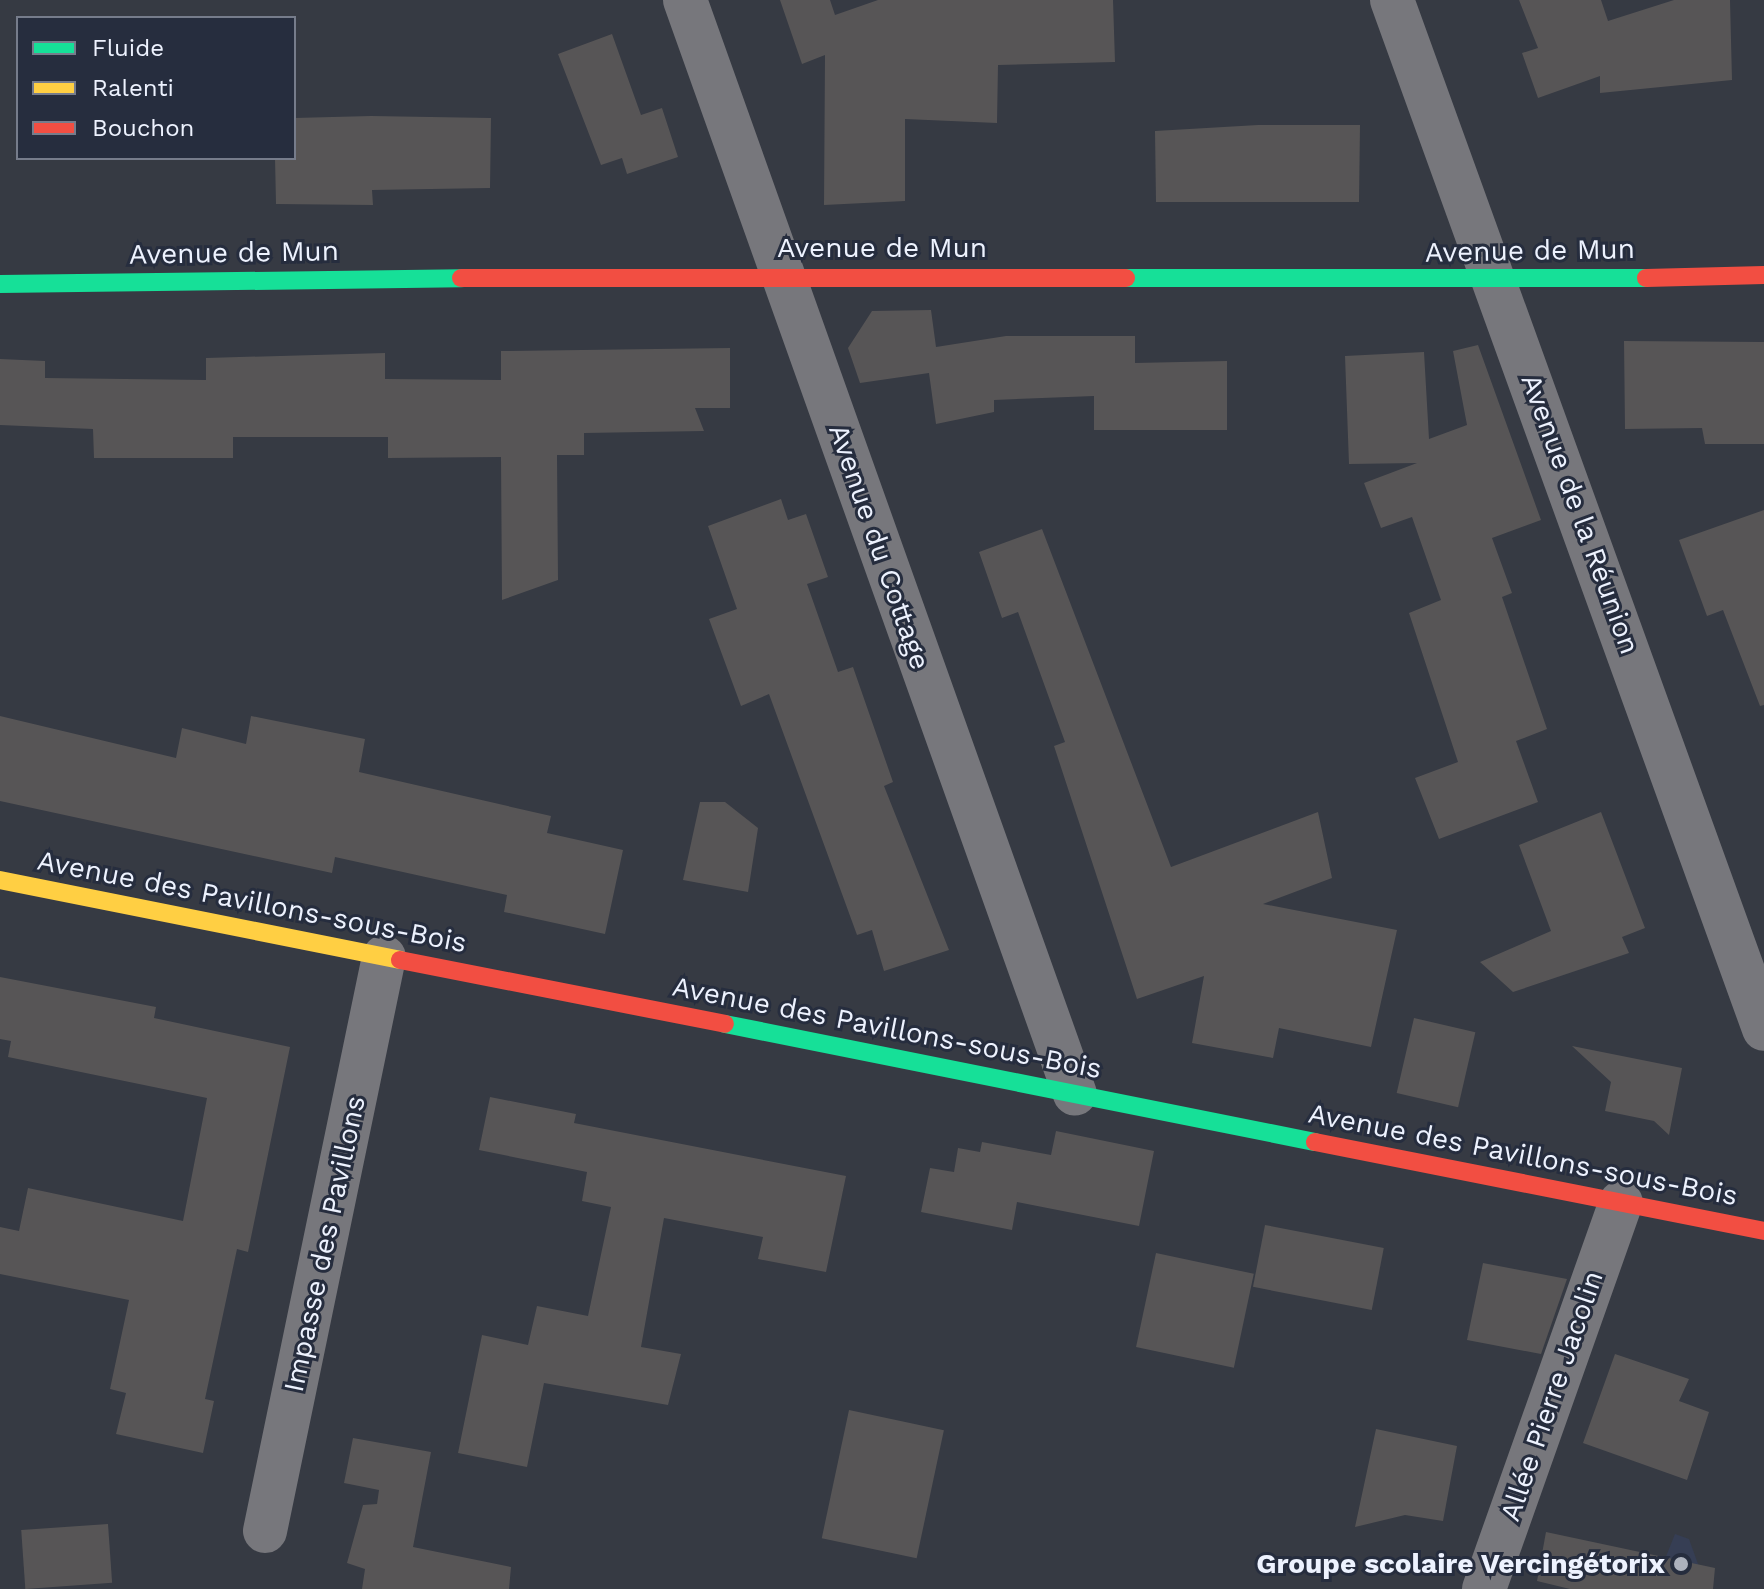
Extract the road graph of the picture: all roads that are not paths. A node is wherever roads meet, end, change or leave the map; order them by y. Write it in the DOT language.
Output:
graph roads {
  1 [pos="685,0"];
  2 [pos="1392,0"];
  3 [pos="784,274"];
  4 [pos="1764,275"];
  5 [pos="1496,282"];
  6 [pos="0,284"];
  7 [pos="0,880"];
  8 [pos="384,957"];
  9 [pos="1764,1029"];
  10 [pos="1075,1094"];
  11 [pos="1621,1203"];
  12 [pos="1764,1231"];
  13 [pos="265,1531"];
  14 [pos="1484,1589"];
  1 -- 3 [label="street, Avenue du Cottage"];
  2 -- 5 [label="street, Avenue de la Réunion"];
  3 -- 5 [label="street, Avenue de Mun"];
  3 -- 6 [label="street, Avenue de Mun"];
  3 -- 10 [label="street, Avenue du Cottage"];
  4 -- 5 [label="street, Avenue de Mun"];
  5 -- 9 [label="street, Avenue de la Réunion"];
  7 -- 8 [label="street, Avenue des Pavillons-sous-Bois"];
  8 -- 10 [label="street, Avenue des Pavillons-sous-Bois"];
  8 -- 13 [label="street, Impasse des Pavillons"];
  10 -- 11 [label="street, Avenue des Pavillons-sous-Bois"];
  11 -- 12 [label="street, Avenue des Pavillons-sous-Bois"];
  11 -- 14 [label="street, Allée Pierre Jacolin"];
}
